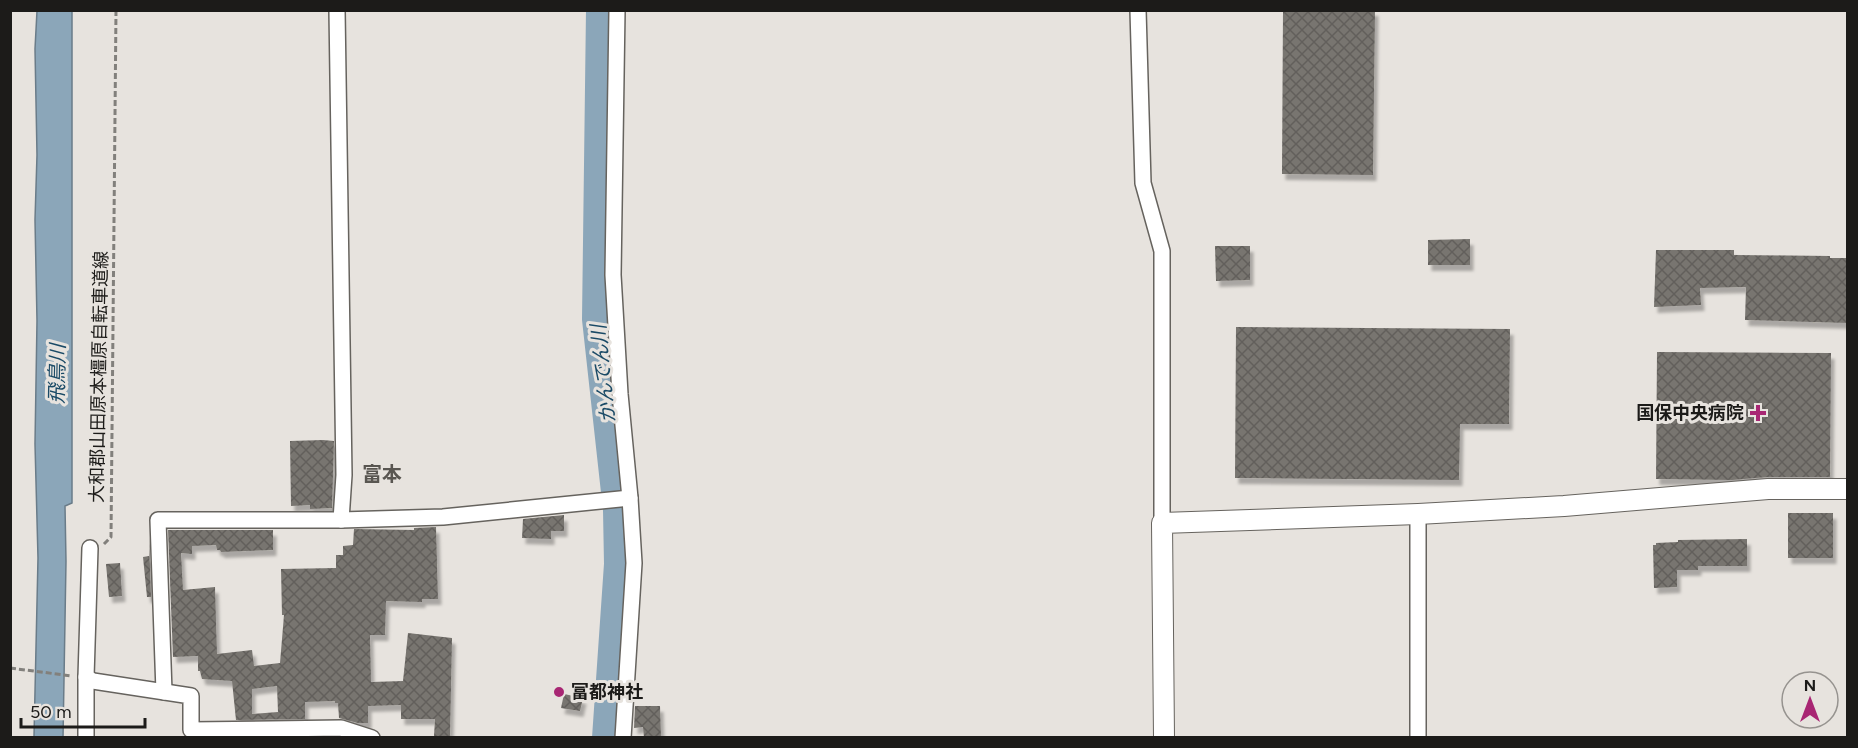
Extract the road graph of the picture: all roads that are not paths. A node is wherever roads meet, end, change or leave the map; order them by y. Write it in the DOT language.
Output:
graph roads {
  1 [pos="337,10"];
  2 [pos="617,10"];
  3 [pos="1138,10"];
  4 [pos="1848,489"];
  5 [pos="630,498"];
  6 [pos="1418,514"];
  7 [pos="341,520"];
  8 [pos="1162,523"];
  9 [pos="97,546"];
  10 [pos="86,678"];
  11 [pos="164,692"];
  12 [pos="86,738"];
  13 [pos="372,738"];
  14 [pos="623,738"];
  15 [pos="1164,738"];
  16 [pos="1418,738"];
  1 -- 7 [label="street"];
  2 -- 5 [label="street"];
  3 -- 8 [label="street"];
  4 -- 6 [label="street"];
  5 -- 7 [label="street"];
  5 -- 14 [label="street"];
  6 -- 8 [label="street"];
  6 -- 16 [label="street"];
  7 -- 11 [label="street"];
  8 -- 15 [label="street"];
  9 -- 10 [label="street"];
  10 -- 11 [label="street"];
  10 -- 12 [label="street"];
  11 -- 13 [label="street"];
}
